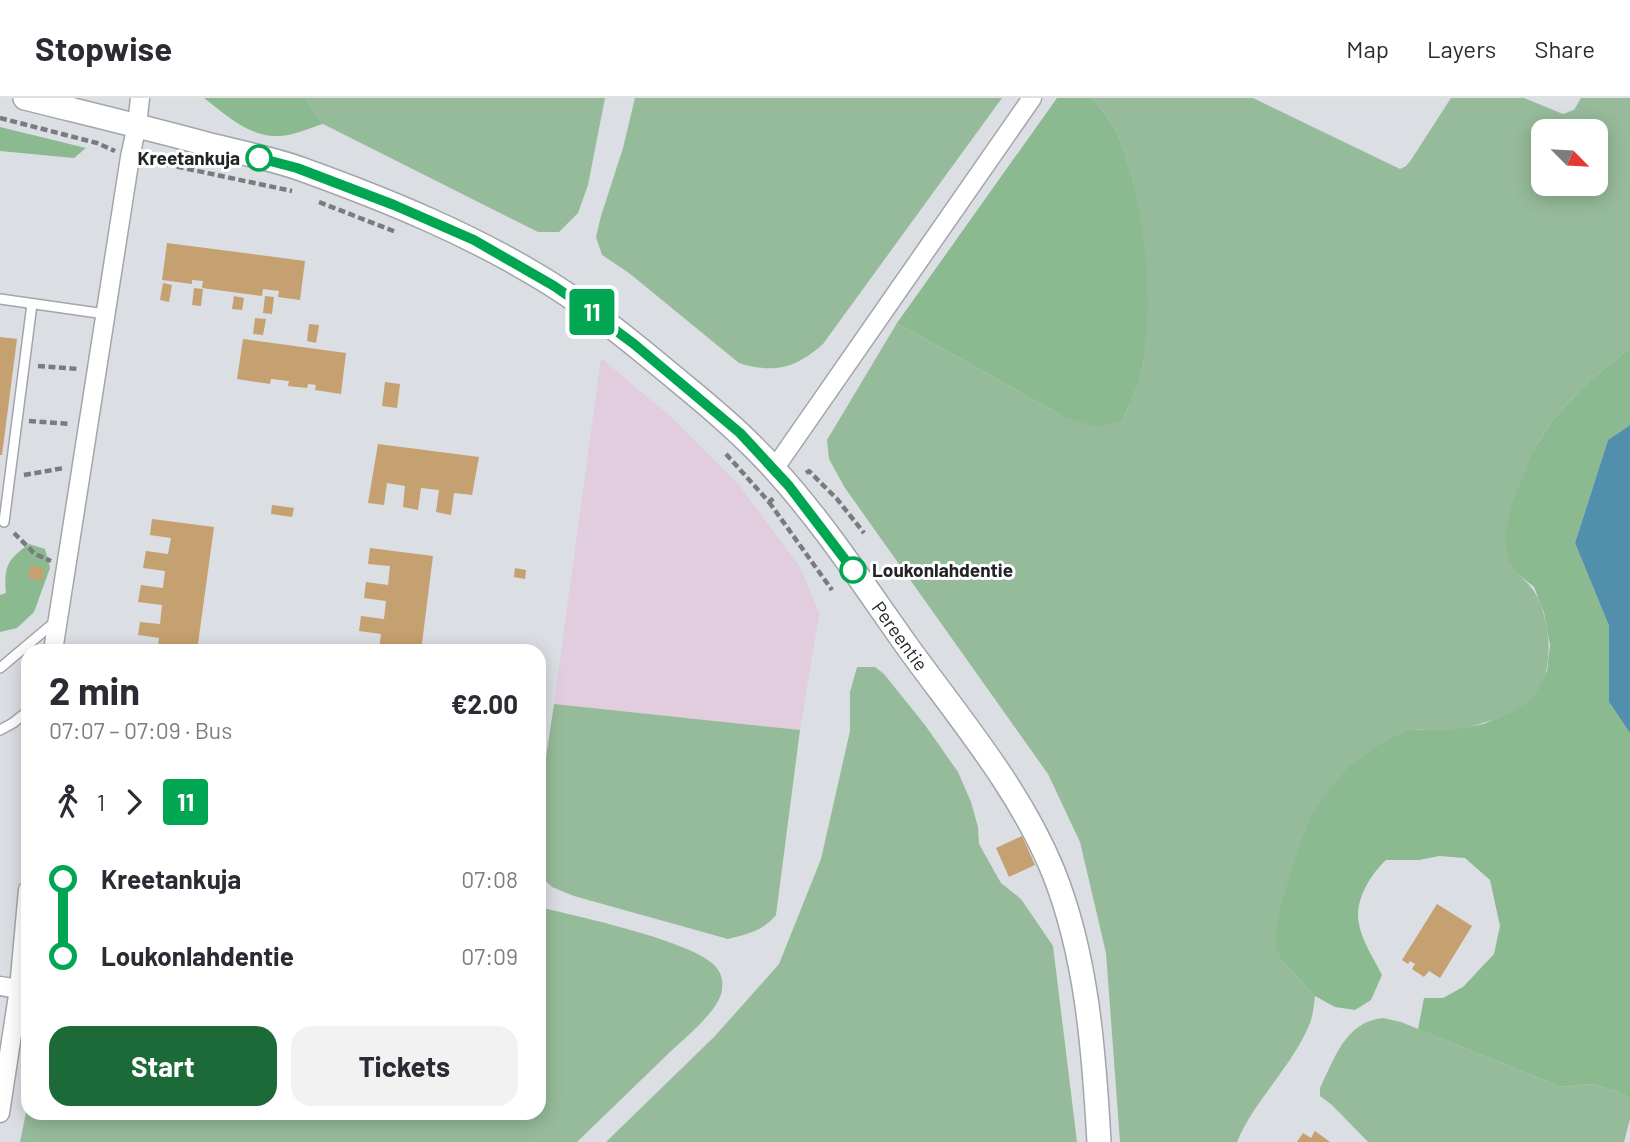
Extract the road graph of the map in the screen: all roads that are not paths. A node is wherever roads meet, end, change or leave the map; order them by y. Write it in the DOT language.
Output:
graph roads {
  1 [pos="25,98"];
  2 [pos="139,98"];
  3 [pos="1032,98"];
  4 [pos="137,125"];
  5 [pos="0,299"];
  6 [pos="32,304"];
  7 [pos="105,314"];
  8 [pos="782,477"];
  9 [pos="4,522"];
  10 [pos="58,620"];
  11 [pos="29,644"];
  12 [pos="54,644"];
  13 [pos="21,651"];
  14 [pos="0,668"];
  15 [pos="21,717"];
  16 [pos="0,730"];
  17 [pos="21,967"];
  18 [pos="0,986"];
  19 [pos="19,989"];
  20 [pos="0,1113"];
  21 [pos="1099,1142"];
  1 -- 4 [label="street, Pereentie"];
  2 -- 4 [label="street"];
  3 -- 8 [label="street"];
  4 -- 7 [label="street"];
  4 -- 8 [label="street, Pereentie"];
  5 -- 6 [label="lane"];
  6 -- 7 [label="lane"];
  6 -- 9 [label="lane"];
  7 -- 10 [label="street"];
  8 -- 21 [label="street, Pereentie"];
  10 -- 11 [label="lane"];
  10 -- 12 [label="street"];
  13 -- 14 [label="lane"];
  15 -- 16 [label="lane"];
  17 -- 19 [label="street"];
  18 -- 19 [label="street"];
  19 -- 20 [label="street"];
}
